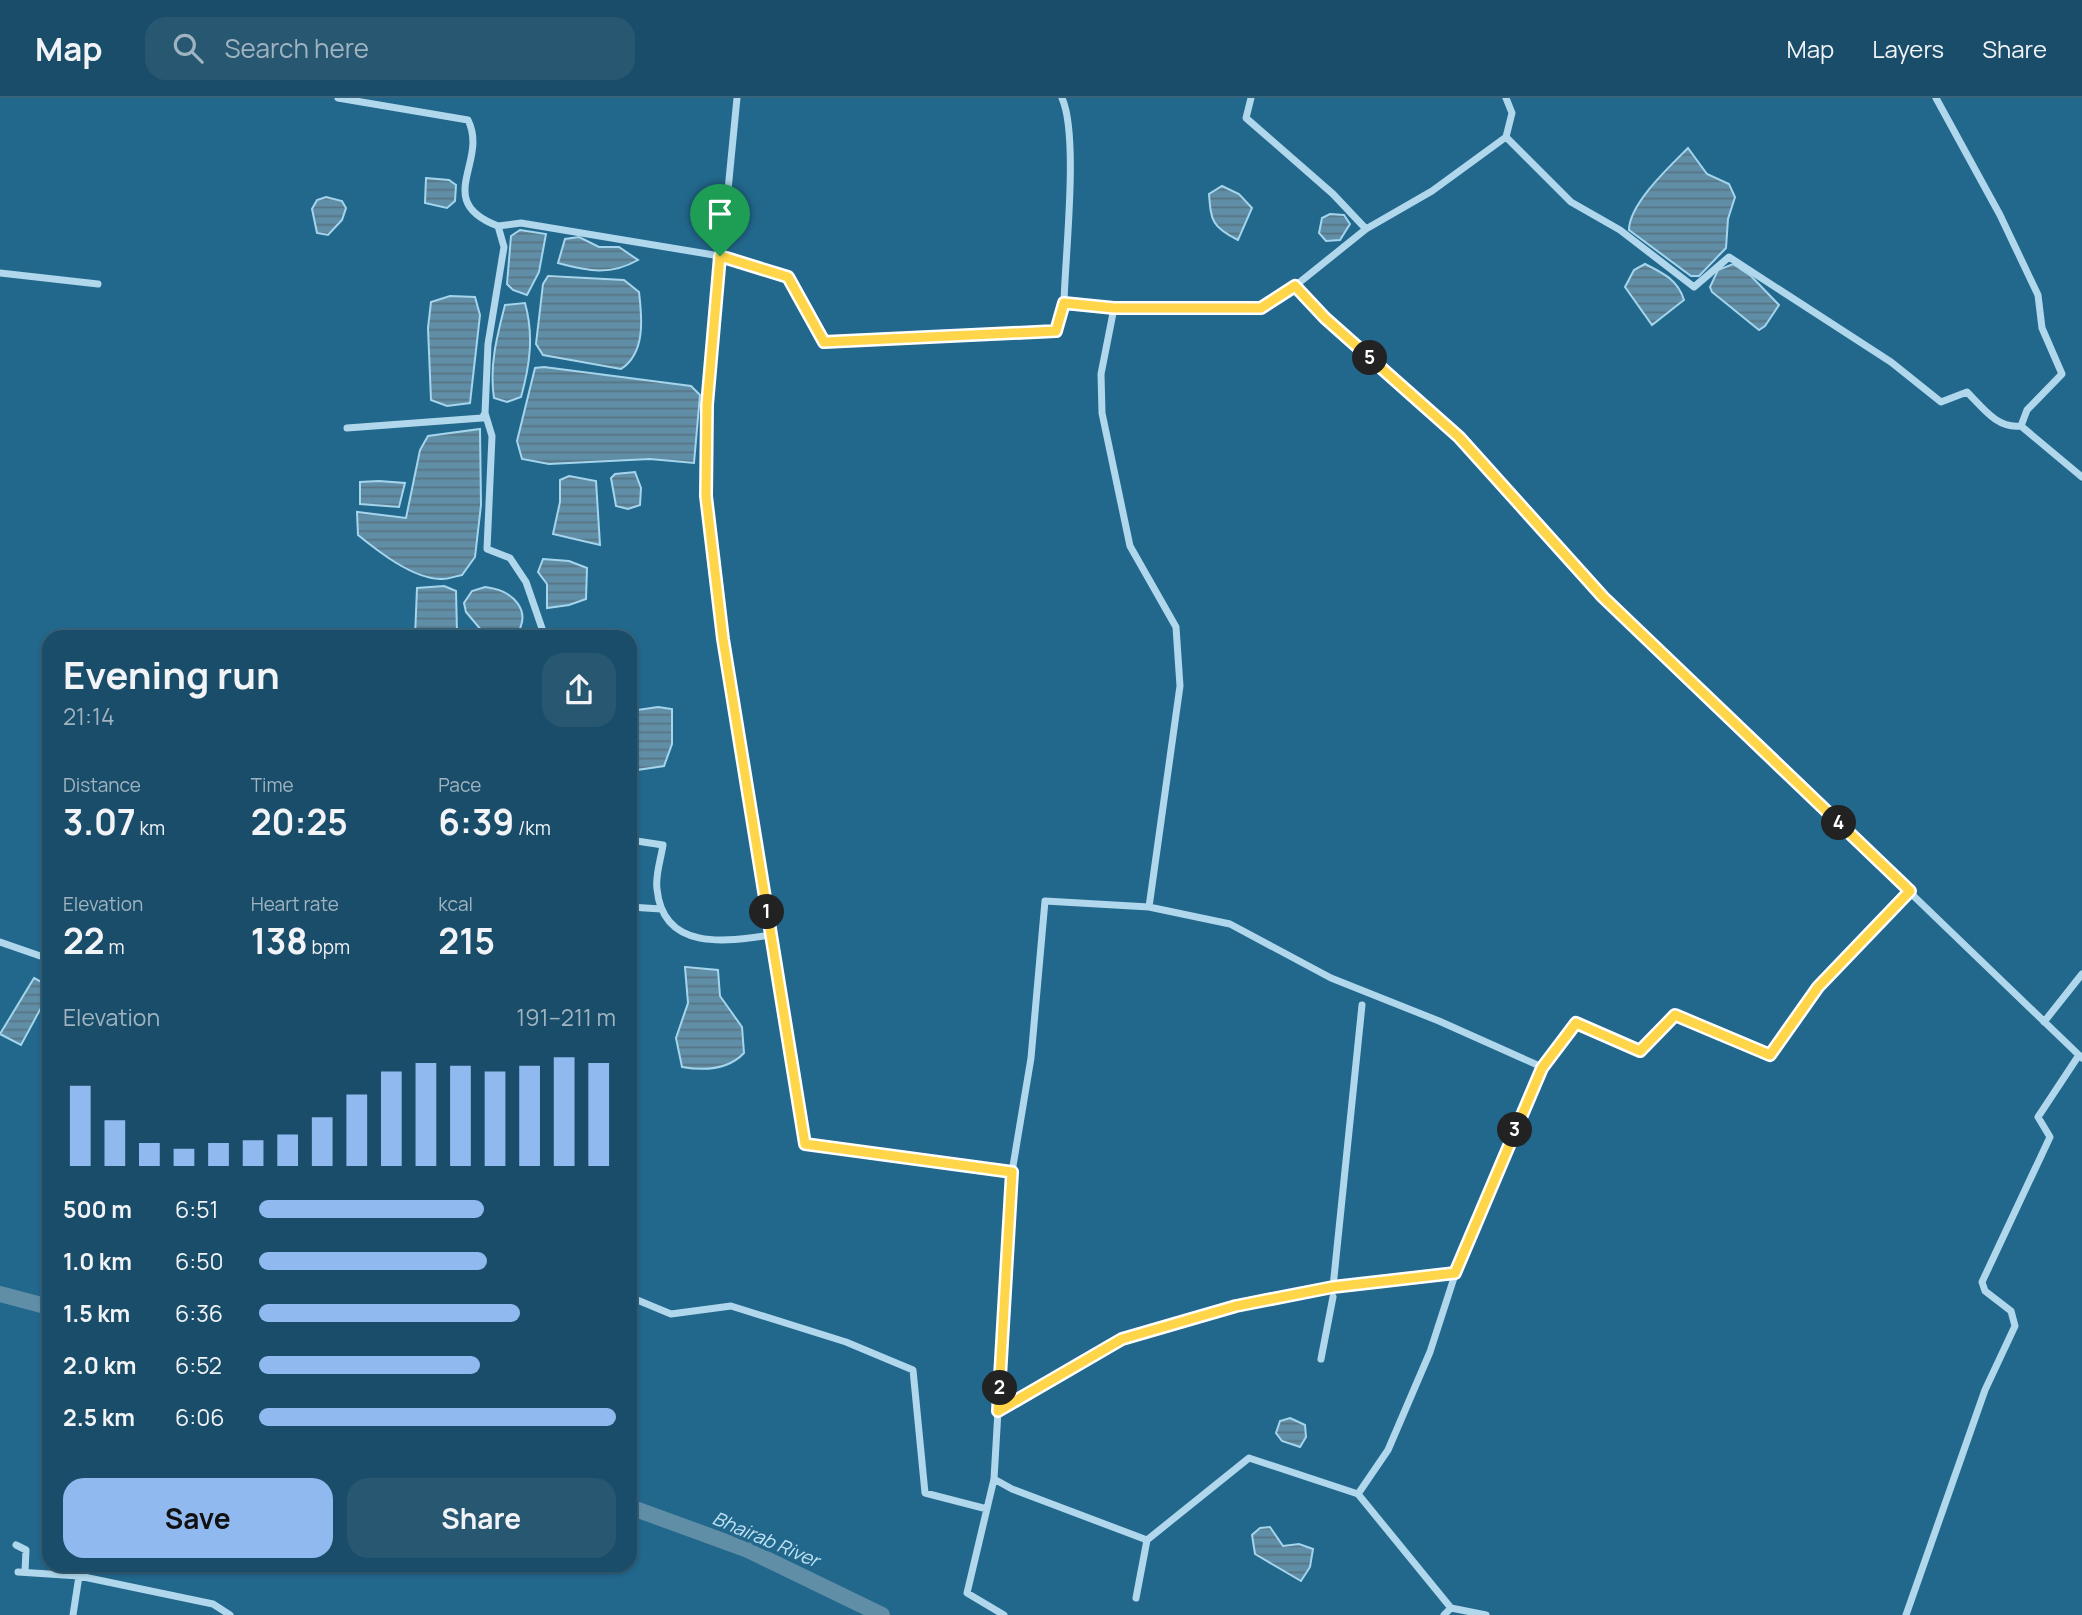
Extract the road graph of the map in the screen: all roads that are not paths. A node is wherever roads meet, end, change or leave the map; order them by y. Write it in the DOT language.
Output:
graph roads {
  1 [pos="338,98"];
  2 [pos="737,98"];
  3 [pos="1062,98"];
  4 [pos="1251,98"];
  5 [pos="1506,98"];
  6 [pos="1936,98"];
  7 [pos="1506,137"];
  8 [pos="498,226"];
  9 [pos="1366,229"];
  10 [pos="720,256"];
  11 [pos="0,272"];
  12 [pos="98,284"];
  13 [pos="1295,286"];
  14 [pos="1064,303"];
  15 [pos="1114,308"];
  16 [pos="485,414"];
  17 [pos="2021,426"];
  18 [pos="347,428"];
  19 [pos="2082,477"];
  20 [pos="542,630"];
  21 [pos="637,841"];
  22 [pos="1910,891"];
  23 [pos="637,907"];
  24 [pos="1149,907"];
  25 [pos="661,909"];
  26 [pos="771,935"];
  27 [pos="0,942"];
  28 [pos="42,957"];
  29 [pos="2082,974"];
  30 [pos="1362,1005"];
  31 [pos="2044,1022"];
  32 [pos="2080,1056"];
  33 [pos="1542,1068"];
  34 [pos="1012,1172"];
  35 [pos="1455,1273"];
  36 [pos="1333,1287"];
  37 [pos="1333,1297"];
  38 [pos="637,1300"];
  39 [pos="1321,1359"];
  40 [pos="998,1411"];
  41 [pos="994,1479"];
  42 [pos="1358,1494"];
  43 [pos="987,1509"];
  44 [pos="1147,1539"];
  45 [pos="16,1545"];
  46 [pos="79,1576"];
  47 [pos="1136,1598"];
  48 [pos="1451,1608"];
  49 [pos="73,1615"];
  50 [pos="230,1615"];
  51 [pos="1004,1615"];
  52 [pos="1444,1615"];
  53 [pos="1486,1615"];
  54 [pos="1906,1615"];
  1 -- 8 [label="street"];
  2 -- 10 [label="street"];
  3 -- 14 [label="street"];
  4 -- 9 [label="street"];
  5 -- 7 [label="street"];
  6 -- 17 [label="street"];
  7 -- 9 [label="street"];
  7 -- 17 [label="street"];
  8 -- 10 [label="street"];
  8 -- 16 [label="street"];
  9 -- 13 [label="street"];
  10 -- 14 [label="street"];
  10 -- 26 [label="street"];
  11 -- 12 [label="street"];
  13 -- 15 [label="street"];
  13 -- 22 [label="street"];
  14 -- 15 [label="street"];
  15 -- 24 [label="street"];
  16 -- 18 [label="street"];
  16 -- 20 [label="street"];
  17 -- 19 [label="street"];
  21 -- 25 [label="street"];
  22 -- 31 [label="street"];
  22 -- 33 [label="street"];
  23 -- 25 [label="street"];
  24 -- 33 [label="street"];
  24 -- 34 [label="street"];
  25 -- 26 [label="street"];
  26 -- 34 [label="street"];
  27 -- 28 [label="street"];
  29 -- 31 [label="street"];
  30 -- 36 [label="street"];
  31 -- 32 [label="street"];
  32 -- 54 [label="street"];
  33 -- 35 [label="street"];
  34 -- 40 [label="street"];
  35 -- 36 [label="street"];
  35 -- 42 [label="street"];
  36 -- 40 [label="street"];
  37 -- 39 [label="street"];
  38 -- 43 [label="street"];
  40 -- 41 [label="street"];
  41 -- 43 [label="street"];
  41 -- 44 [label="street"];
  42 -- 44 [label="street"];
  42 -- 48 [label="street"];
  43 -- 51 [label="street"];
  44 -- 47 [label="street"];
  45 -- 46 [label="street"];
  46 -- 49 [label="street"];
  46 -- 50 [label="street"];
  48 -- 52 [label="street"];
  48 -- 53 [label="street"];
}
